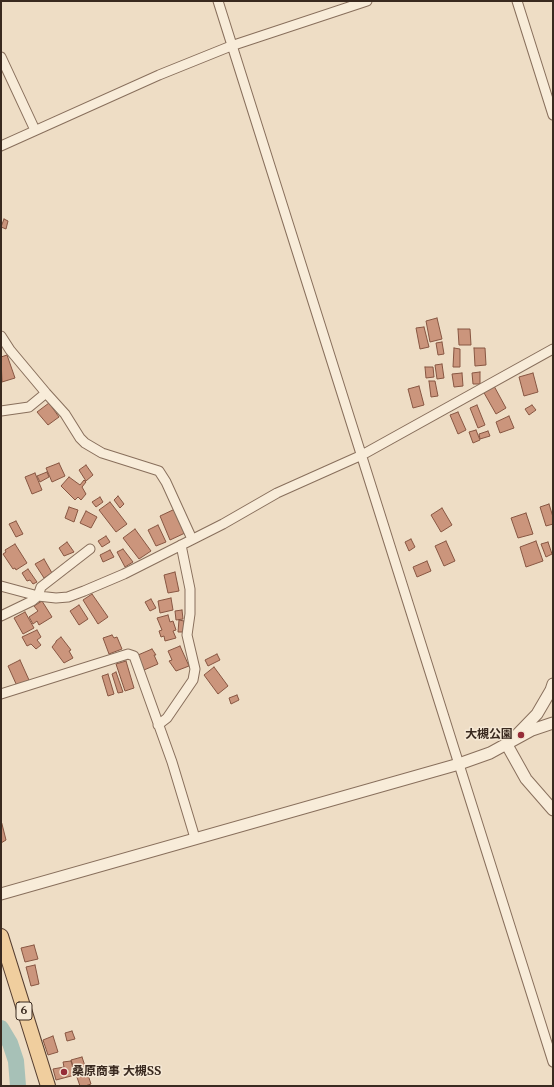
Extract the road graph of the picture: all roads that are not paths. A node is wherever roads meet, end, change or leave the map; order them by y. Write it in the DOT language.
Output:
graph roads {
  1 [pos="218,1"];
  2 [pos="367,1"];
  3 [pos="517,1"];
  4 [pos="231,46"];
  5 [pos="1,57"];
  6 [pos="553,115"];
  7 [pos="34,130"];
  8 [pos="1,146"];
  9 [pos="1,336"];
  10 [pos="553,349"];
  11 [pos="46,394"];
  12 [pos="1,411"];
  13 [pos="362,455"];
  14 [pos="192,539"];
  15 [pos="181,545"];
  16 [pos="90,549"];
  17 [pos="1,586"];
  18 [pos="38,596"];
  19 [pos="1,616"];
  20 [pos="553,684"];
  21 [pos="1,694"];
  22 [pos="553,723"];
  23 [pos="158,725"];
  24 [pos="507,745"];
  25 [pos="459,764"];
  26 [pos="553,810"];
  27 [pos="195,838"];
  28 [pos="1,894"];
  29 [pos="1,936"];
  30 [pos="553,1062"];
  31 [pos="48,1086"];
  1 -- 4 [label="street"];
  2 -- 4 [label="street"];
  3 -- 6 [label="street"];
  4 -- 7 [label="street"];
  4 -- 13 [label="street"];
  5 -- 7 [label="street"];
  7 -- 8 [label="street"];
  9 -- 11 [label="street"];
  10 -- 13 [label="street"];
  11 -- 12 [label="street"];
  11 -- 14 [label="street"];
  13 -- 14 [label="street"];
  13 -- 25 [label="street"];
  14 -- 15 [label="street"];
  15 -- 18 [label="street"];
  15 -- 23 [label="street"];
  16 -- 18 [label="street"];
  17 -- 18 [label="street"];
  18 -- 19 [label="street"];
  20 -- 24 [label="street"];
  21 -- 23 [label="street"];
  22 -- 24 [label="street"];
  23 -- 27 [label="street"];
  24 -- 25 [label="street"];
  24 -- 26 [label="street"];
  25 -- 27 [label="street"];
  25 -- 30 [label="street"];
  27 -- 28 [label="street"];
  29 -- 31 [label="main road, 6"];
}
